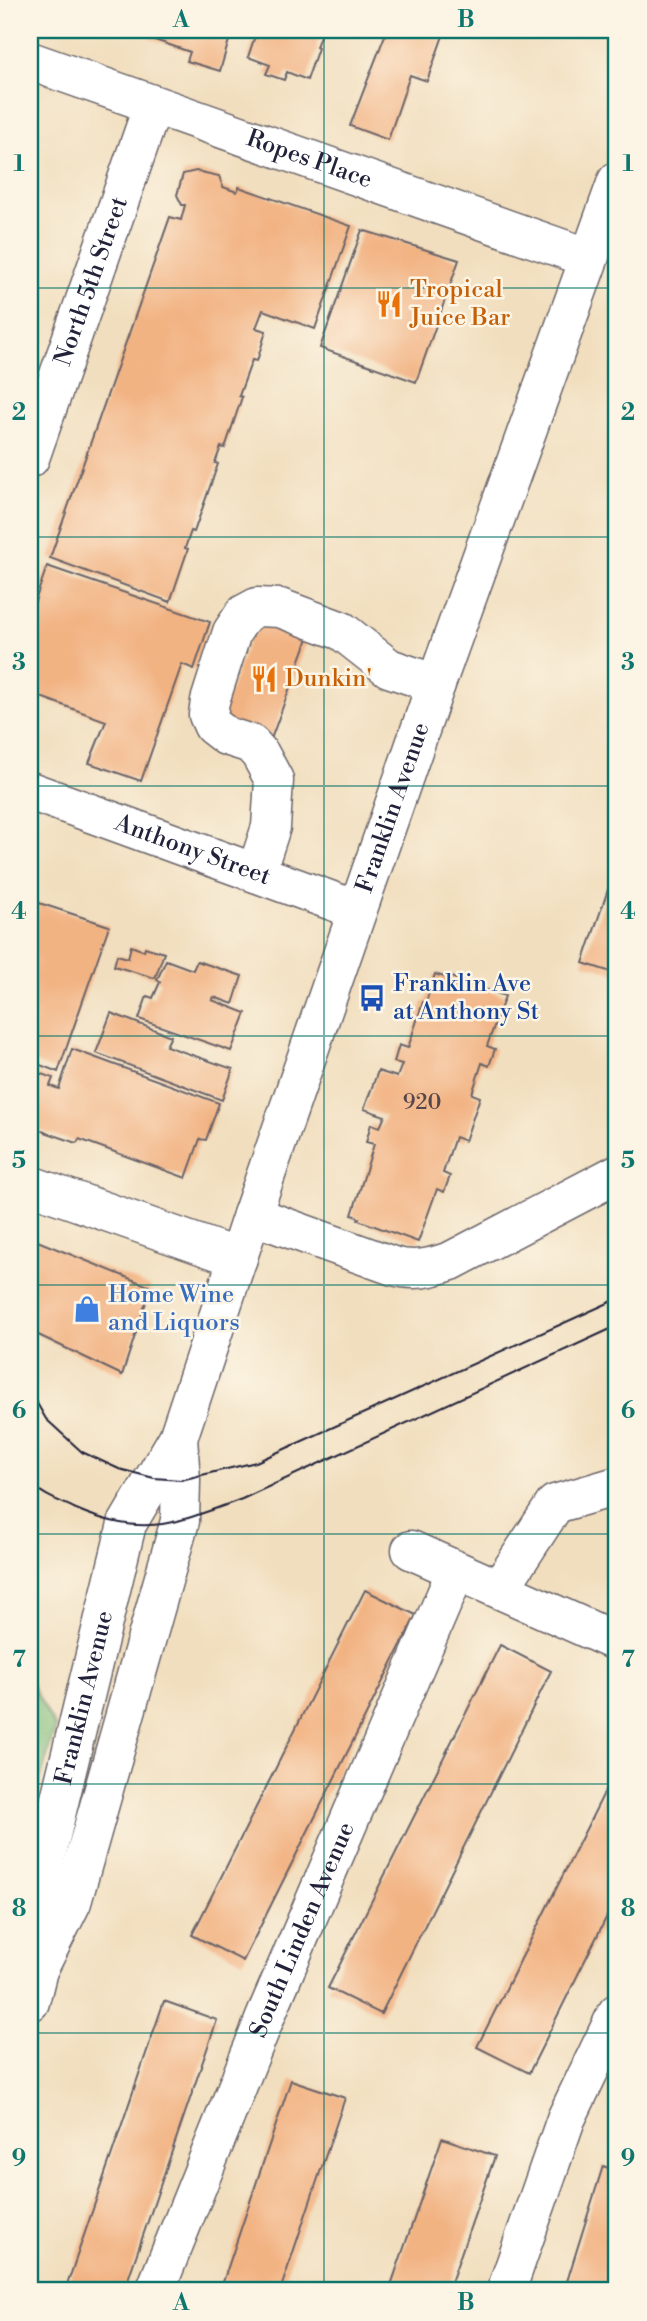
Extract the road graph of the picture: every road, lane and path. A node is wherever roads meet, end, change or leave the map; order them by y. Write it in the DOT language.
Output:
graph roads {
  1 [pos="30,61"];
  2 [pos="153,104"];
  3 [pos="617,181"];
  4 [pos="589,258"];
  5 [pos="30,458"];
  6 [pos="436,684"];
  7 [pos="30,791"];
  8 [pos="256,873"];
  9 [pos="357,910"];
  10 [pos="617,1174"];
  11 [pos="30,1185"];
  12 [pos="252,1216"];
  13 [pos="238,1258"];
  14 [pos="178,1437"];
  15 [pos="617,1486"];
  16 [pos="411,1550"];
  17 [pos="456,1571"];
  18 [pos="500,1588"];
  19 [pos="617,1642"];
  20 [pos="34,1986"];
  21 [pos="617,2013"];
  22 [pos="155,2291"];
  23 [pos="506,2291"];
  1 -- 2 [label="street, Ropes Place"];
  2 -- 4 [label="street, Ropes Place"];
  2 -- 5 [label="street, North 5th Street"];
  3 -- 4 [label="street, Franklin Avenue"];
  4 -- 6 [label="street, Franklin Avenue"];
  6 -- 8 [label="street"];
  6 -- 9 [label="street, Franklin Avenue"];
  7 -- 8 [label="street, Anthony Street"];
  8 -- 9 [label="street, Anthony Street"];
  9 -- 12 [label="street, Franklin Avenue"];
  10 -- 12 [label="street"];
  11 -- 13 [label="street"];
  12 -- 13 [label="street, Franklin Avenue"];
  13 -- 14 [label="street, Franklin Avenue"];
  14 -- 20 [label="street, Franklin Avenue"];
  14 -- 20 [label="street, Franklin Avenue"];
  15 -- 18 [label="street"];
  16 -- 17 [label="street"];
  17 -- 18 [label="street"];
  17 -- 22 [label="street, South Linden Avenue"];
  18 -- 19 [label="street"];
  21 -- 23 [label="street"];
}
